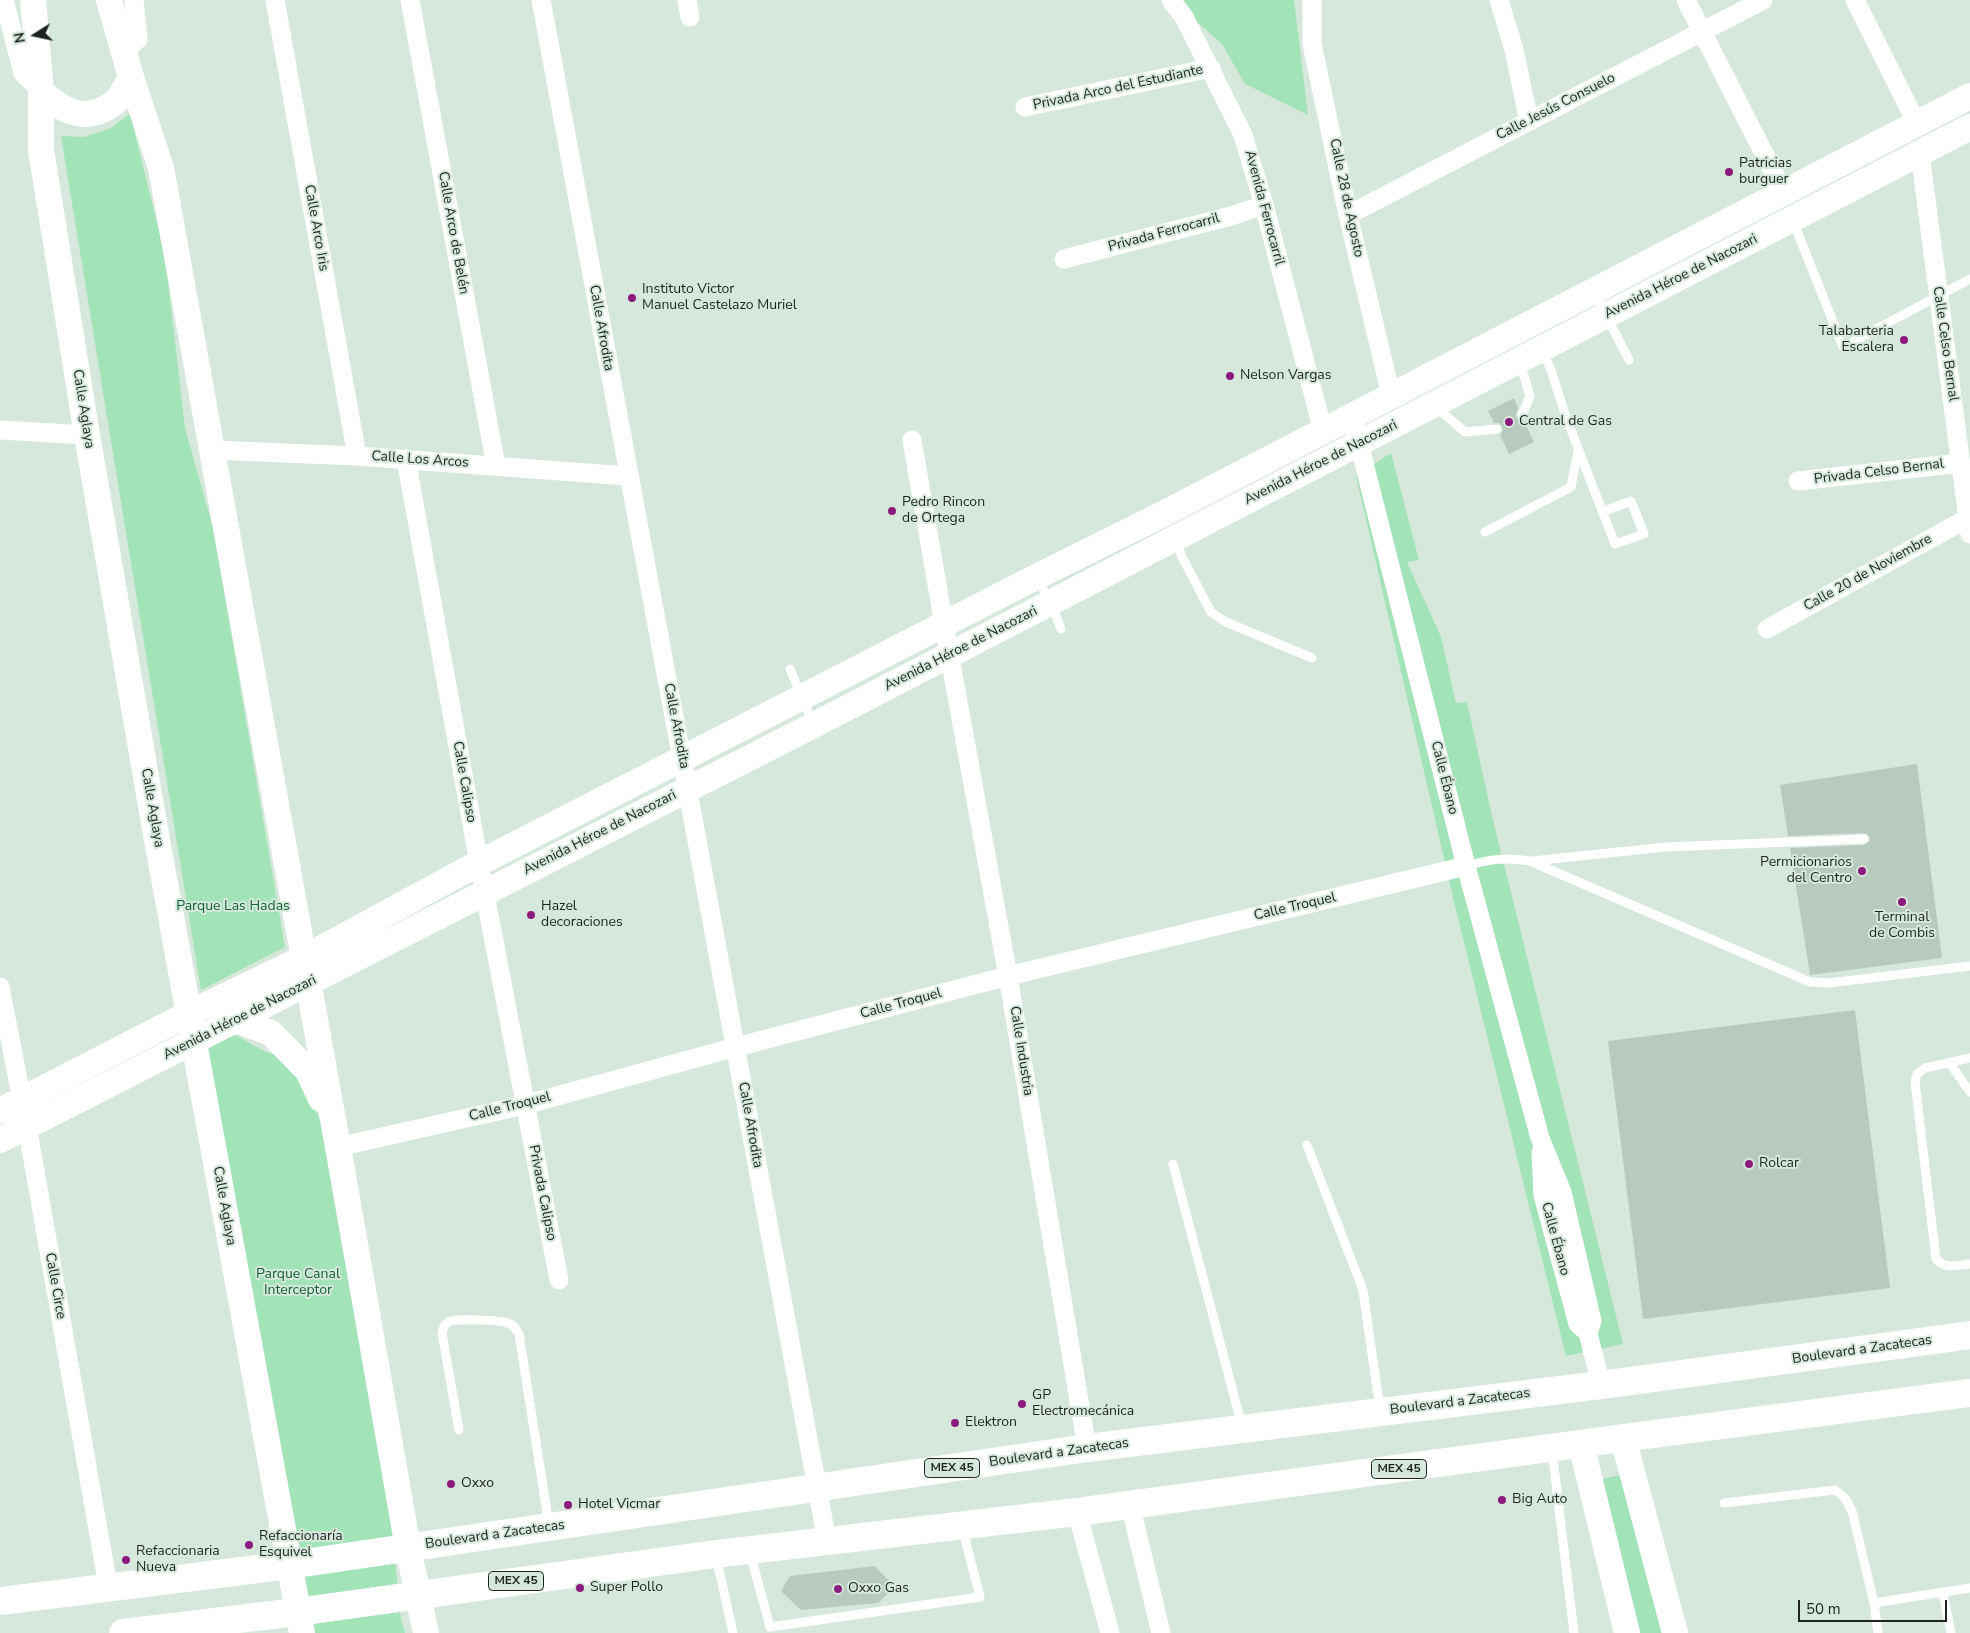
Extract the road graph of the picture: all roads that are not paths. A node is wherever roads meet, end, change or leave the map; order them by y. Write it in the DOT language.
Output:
graph roads {
  1 [pos="4,0"];
  2 [pos="115,0"];
  3 [pos="275,0"];
  4 [pos="410,0"];
  5 [pos="541,0"];
  6 [pos="1170,0"];
  7 [pos="1312,0"];
  8 [pos="1499,0"];
  9 [pos="1686,0"];
  10 [pos="1763,0"];
  11 [pos="1855,0"];
  12 [pos="36,3"];
  13 [pos="1702,32"];
  14 [pos="1211,68"];
  15 [pos="131,77"];
  16 [pos="41,91"];
  17 [pos="1970,96"];
  18 [pos="1025,107"];
  19 [pos="1527,112"];
  20 [pos="1917,124"];
  21 [pos="1970,127"];
  22 [pos="1920,154"];
  23 [pos="1784,193"];
  24 [pos="1264,205"];
  25 [pos="1348,214"];
  26 [pos="1793,220"];
  27 [pos="1064,259"];
  28 [pos="1970,279"];
  29 [pos="1594,292"];
  30 [pos="1938,294"];
  31 [pos="1606,316"];
  32 [pos="1530,355"];
  33 [pos="1628,360"];
  34 [pos="1391,395"];
  35 [pos="1434,405"];
  36 [pos="1522,415"];
  37 [pos="1352,416"];
  38 [pos="1497,429"];
  39 [pos="0,430"];
  40 [pos="1323,431"];
  41 [pos="87,435"];
  42 [pos="912,440"];
  43 [pos="1359,444"];
  44 [pos="212,450"];
  45 [pos="1578,451"];
  46 [pos="357,456"];
  47 [pos="406,459"];
  48 [pos="1961,463"];
  49 [pos="496,466"];
  50 [pos="628,476"];
  51 [pos="1798,481"];
  52 [pos="1602,512"];
  53 [pos="1969,523"];
  54 [pos="1169,526"];
  55 [pos="1485,532"];
  56 [pos="1036,577"];
  57 [pos="1051,603"];
  58 [pos="944,624"];
  59 [pos="1061,628"];
  60 [pos="1767,629"];
  61 [pos="950,656"];
  62 [pos="1312,658"];
  63 [pos="790,669"];
  64 [pos="803,698"];
  65 [pos="814,725"];
  66 [pos="682,760"];
  67 [pos="688,788"];
  68 [pos="1864,839"];
  69 [pos="1530,861"];
  70 [pos="479,863"];
  71 [pos="1466,866"];
  72 [pos="485,892"];
  73 [pos="304,958"];
  74 [pos="1970,966"];
  75 [pos="1008,976"];
  76 [pos="308,984"];
  77 [pos="0,987"];
  78 [pos="190,1013"];
  79 [pos="236,1020"];
  80 [pos="194,1042"];
  81 [pos="736,1047"];
  82 [pos="1970,1058"];
  83 [pos="1949,1062"];
  84 [pos="1970,1092"];
  85 [pos="11,1105"];
  86 [pos="524,1105"];
  87 [pos="27,1126"];
  88 [pos="336,1138"];
  89 [pos="0,1140"];
  90 [pos="1307,1145"];
  91 [pos="1173,1164"];
  92 [pos="1970,1264"];
  93 [pos="559,1280"];
  94 [pos="1970,1335"];
  95 [pos="1601,1385"];
  96 [pos="1970,1393"];
  97 [pos="1380,1412"];
  98 [pos="1243,1429"];
  99 [pos="458,1430"];
  100 [pos="1623,1438"];
  101 [pos="1581,1444"];
  102 [pos="1087,1448"];
  103 [pos="1552,1448"];
  104 [pos="817,1488"];
  105 [pos="1724,1503"];
  106 [pos="1130,1504"];
  107 [pos="1077,1512"];
  108 [pos="962,1525"];
  109 [pos="549,1527"];
  110 [pos="827,1541"];
  111 [pos="408,1548"];
  112 [pos="750,1551"];
  113 [pos="716,1554"];
  114 [pos="290,1565"];
  115 [pos="108,1586"];
  116 [pos="1970,1588"];
  117 [pos="1943,1593"];
  118 [pos="418,1595"];
  119 [pos="0,1601"];
  120 [pos="1874,1603"];
  121 [pos="300,1622"];
  122 [pos="123,1633"];
  123 [pos="426,1633"];
  124 [pos="733,1633"];
  125 [pos="1110,1633"];
  126 [pos="1161,1633"];
  127 [pos="1574,1633"];
  128 [pos="1627,1633"];
  129 [pos="1675,1633"];
  130 [pos="1878,1633"];
  131 [pos="1951,1633"];
  1 -- 16 [label="street"];
  2 -- 15 [label="main road"];
  3 -- 46 [label="street, Calle Arco Iris"];
  4 -- 49 [label="street, Calle Arco de Belén"];
  5 -- 50 [label="street, Calle Afrodita"];
  6 -- 14 [label="street, Avenida Ferrocarril"];
  7 -- 25 [label="street, Calle 28 de Agosto"];
  8 -- 19 [label="street"];
  9 -- 13 [label="street"];
  10 -- 13 [label="street, Calle Jesús Consuelo"];
  11 -- 20 [label="street"];
  12 -- 16 [label="main road, Calle Aglaya"];
  13 -- 19 [label="street, Calle Jesús Consuelo"];
  13 -- 23 [label="street"];
  14 -- 18 [label="street, Privada Arco del Estudiante"];
  14 -- 24 [label="street, Avenida Ferrocarril"];
  15 -- 16 [label="main road"];
  15 -- 44 [label="main road"];
  16 -- 41 [label="main road, Calle Aglaya"];
  17 -- 20 [label="main road, Avenida Héroe de Nacozari"];
  19 -- 25 [label="street, Calle Jesús Consuelo"];
  20 -- 23 [label="main road, Avenida Héroe de Nacozari"];
  21 -- 22 [label="main road, Avenida Héroe de Nacozari"];
  22 -- 26 [label="main road, Avenida Héroe de Nacozari"];
  22 -- 30 [label="street, Calle Celso Bernal"];
  23 -- 29 [label="main road, Avenida Héroe de Nacozari"];
  24 -- 27 [label="street, Privada Ferrocarril"];
  24 -- 40 [label="street, Avenida Ferrocarril"];
  25 -- 34 [label="street, Calle 28 de Agosto"];
  26 -- 30 [label="lane"];
  26 -- 31 [label="main road, Avenida Héroe de Nacozari"];
  28 -- 30 [label="lane"];
  29 -- 31 [label="lane"];
  29 -- 34 [label="main road, Avenida Héroe de Nacozari"];
  30 -- 48 [label="street, Calle Celso Bernal"];
  31 -- 32 [label="main road, Avenida Héroe de Nacozari"];
  31 -- 33 [label="lane"];
  32 -- 35 [label="main road, Avenida Héroe de Nacozari"];
  32 -- 36 [label="lane"];
  32 -- 45 [label="lane"];
  34 -- 37 [label="main road, Avenida Héroe de Nacozari"];
  35 -- 38 [label="lane"];
  35 -- 43 [label="main road, Avenida Héroe de Nacozari"];
  37 -- 40 [label="main road, Avenida Héroe de Nacozari"];
  37 -- 43 [label="street, Calle Ébano"];
  39 -- 41 [label="street"];
  40 -- 54 [label="main road, Avenida Héroe de Nacozari"];
  41 -- 78 [label="main road, Calle Aglaya"];
  42 -- 58 [label="street, Calle Industria"];
  43 -- 54 [label="main road, Avenida Héroe de Nacozari"];
  43 -- 71 [label="street, Calle Ébano"];
  44 -- 46 [label="street, Calle Los Arcos"];
  44 -- 73 [label="main road"];
  45 -- 52 [label="lane"];
  45 -- 55 [label="lane"];
  46 -- 47 [label="street, Calle Los Arcos"];
  47 -- 49 [label="street, Calle Los Arcos"];
  47 -- 70 [label="street, Calle Calipso"];
  48 -- 51 [label="street, Privada Celso Bernal"];
  48 -- 53 [label="street, Calle Celso Bernal"];
  49 -- 50 [label="street, Calle Los Arcos"];
  50 -- 66 [label="street, Calle Afrodita"];
  52 -- 52 [label="lane"];
  53 -- 60 [label="street, Calle 20 de Noviembre"];
  54 -- 56 [label="main road, Avenida Héroe de Nacozari"];
  54 -- 57 [label="main road, Avenida Héroe de Nacozari"];
  54 -- 62 [label="lane"];
  56 -- 57 [label="lane"];
  56 -- 58 [label="main road, Avenida Héroe de Nacozari"];
  57 -- 59 [label="lane"];
  57 -- 61 [label="main road, Avenida Héroe de Nacozari"];
  58 -- 61 [label="street, Calle Industria"];
  58 -- 64 [label="main road, Avenida Héroe de Nacozari"];
  61 -- 65 [label="main road, Avenida Héroe de Nacozari"];
  61 -- 75 [label="street, Calle Industria"];
  63 -- 64 [label="lane"];
  64 -- 65 [label="lane"];
  64 -- 66 [label="main road, Avenida Héroe de Nacozari"];
  65 -- 67 [label="main road, Avenida Héroe de Nacozari"];
  66 -- 67 [label="street, Calle Afrodita"];
  66 -- 70 [label="main road, Avenida Héroe de Nacozari"];
  67 -- 72 [label="main road, Avenida Héroe de Nacozari"];
  67 -- 81 [label="street, Calle Afrodita"];
  68 -- 69 [label="lane"];
  69 -- 71 [label="lane"];
  69 -- 74 [label="lane"];
  70 -- 72 [label="street, Calle Calipso"];
  70 -- 73 [label="main road, Avenida Héroe de Nacozari"];
  71 -- 75 [label="street, Calle Troquel"];
  71 -- 95 [label="street, Calle Ébano"];
  72 -- 76 [label="main road, Avenida Héroe de Nacozari"];
  72 -- 86 [label="street, Calle Calipso"];
  73 -- 76 [label="main road"];
  73 -- 78 [label="main road, Avenida Héroe de Nacozari"];
  75 -- 81 [label="street, Calle Troquel"];
  75 -- 102 [label="street, Calle Industria"];
  76 -- 79 [label="main road, Avenida Héroe de Nacozari"];
  76 -- 88 [label="main road"];
  77 -- 85 [label="street, Calle Circe"];
  78 -- 79 [label="main road"];
  78 -- 80 [label="main road, Calle Aglaya"];
  78 -- 85 [label="main road, Avenida Héroe de Nacozari"];
  79 -- 80 [label="main road, Avenida Héroe de Nacozari"];
  79 -- 88 [label="main road"];
  80 -- 87 [label="main road, Avenida Héroe de Nacozari"];
  80 -- 114 [label="main road, Calle Aglaya"];
  81 -- 86 [label="street, Calle Troquel"];
  81 -- 104 [label="street, Calle Afrodita"];
  82 -- 83 [label="lane"];
  83 -- 84 [label="lane"];
  83 -- 92 [label="lane"];
  85 -- 87 [label="street, Calle Circe"];
  86 -- 88 [label="street, Calle Troquel"];
  86 -- 93 [label="street, Privada Calipso"];
  87 -- 89 [label="main road, Avenida Héroe de Nacozari"];
  87 -- 115 [label="street, Calle Circe"];
  88 -- 111 [label="main road"];
  90 -- 97 [label="lane"];
  91 -- 98 [label="lane"];
  94 -- 95 [label="main road, Boulevard a Zacatecas / MEX 45"];
  95 -- 97 [label="main road, Boulevard a Zacatecas / MEX 45"];
  96 -- 100 [label="main road, MEX 45"];
  97 -- 98 [label="main road, Boulevard a Zacatecas / MEX 45"];
  98 -- 102 [label="main road, Boulevard a Zacatecas / MEX 45"];
  99 -- 109 [label="lane"];
  100 -- 101 [label="main road, MEX 45"];
  100 -- 129 [label="main road"];
  101 -- 103 [label="main road, MEX 45"];
  101 -- 128 [label="main road"];
  102 -- 104 [label="main road, Boulevard a Zacatecas / MEX 45"];
  103 -- 106 [label="main road, MEX 45"];
  103 -- 127 [label="lane"];
  104 -- 109 [label="main road, Boulevard a Zacatecas / MEX 45"];
  104 -- 110 [label="street, Calle Afrodita"];
  105 -- 120 [label="lane"];
  106 -- 107 [label="main road, MEX 45"];
  106 -- 126 [label="street"];
  107 -- 108 [label="main road, MEX 45"];
  107 -- 125 [label="street"];
  108 -- 110 [label="main road, MEX 45"];
  108 -- 112 [label="lane"];
  109 -- 111 [label="main road, Boulevard a Zacatecas / MEX 45"];
  110 -- 112 [label="main road, MEX 45"];
  111 -- 114 [label="main road, Boulevard a Zacatecas / MEX 45"];
  111 -- 118 [label="main road"];
  112 -- 113 [label="main road, MEX 45"];
  113 -- 118 [label="main road, MEX 45"];
  113 -- 124 [label="lane"];
  114 -- 115 [label="main road, Boulevard a Zacatecas / MEX 45"];
  114 -- 121 [label="main road, Calle Aglaya"];
  115 -- 119 [label="main road, Boulevard a Zacatecas / MEX 45"];
  116 -- 117 [label="lane"];
  117 -- 120 [label="lane"];
  117 -- 131 [label="lane"];
  118 -- 121 [label="main road, MEX 45"];
  118 -- 123 [label="main road"];
  120 -- 130 [label="lane"];
  121 -- 122 [label="main road, MEX 45"];
}
